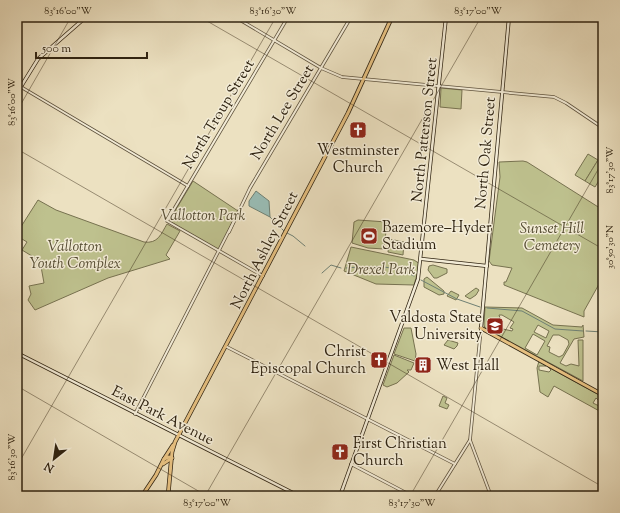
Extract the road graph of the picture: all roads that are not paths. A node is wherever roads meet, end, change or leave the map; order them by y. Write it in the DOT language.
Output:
graph roads {
  1 [pos="86,17"];
  2 [pos="235,17"];
  3 [pos="288,17"];
  4 [pos="351,17"];
  5 [pos="392,17"];
  6 [pos="446,17"];
  7 [pos="509,17"];
  8 [pos="275,41"];
  9 [pos="321,68"];
  10 [pos="365,79"];
  11 [pos="439,86"];
  12 [pos="21,87"];
  13 [pos="501,92"];
  14 [pos="17,93"];
  15 [pos="603,118"];
  16 [pos="599,125"];
  17 [pos="603,128"];
  18 [pos="188,186"];
  19 [pos="220,252"];
  20 [pos="422,259"];
  21 [pos="487,266"];
  22 [pos="263,276"];
  23 [pos="481,328"];
  24 [pos="227,347"];
  25 [pos="17,353"];
  26 [pos="603,395"];
  27 [pos="135,414"];
  28 [pos="368,419"];
  29 [pos="179,435"];
  30 [pos="470,440"];
  31 [pos="175,442"];
  32 [pos="172,458"];
  33 [pos="164,459"];
  34 [pos="163,464"];
  35 [pos="351,464"];
  36 [pos="455,464"];
  37 [pos="142,496"];
  38 [pos="168,496"];
  39 [pos="299,496"];
  40 [pos="340,496"];
  41 [pos="412,496"];
  42 [pos="435,496"];
  43 [pos="491,496"];
  1 -- 12 [label="main road"];
  2 -- 8 [label="street"];
  3 -- 8 [label="street, North Troup Street"];
  4 -- 9 [label="street, North Lee Street"];
  5 -- 10 [label="main road, North Ashley Street"];
  6 -- 11 [label="main road, North Patterson Street"];
  7 -- 13 [label="main road, North Oak Street"];
  8 -- 9 [label="street"];
  8 -- 18 [label="street, North Troup Street"];
  9 -- 10 [label="street"];
  9 -- 19 [label="street, North Lee Street"];
  10 -- 11 [label="street"];
  10 -- 22 [label="main road, North Ashley Street"];
  11 -- 13 [label="street"];
  11 -- 20 [label="main road, North Patterson Street"];
  12 -- 14 [label="main road"];
  12 -- 18 [label="street"];
  13 -- 16 [label="street"];
  13 -- 21 [label="main road, North Oak Street"];
  15 -- 16 [label="street"];
  16 -- 17 [label="street"];
  18 -- 19 [label="street, North Troup Street"];
  19 -- 22 [label="street"];
  19 -- 27 [label="street, North Lee Street"];
  20 -- 21 [label="main road"];
  20 -- 28 [label="main road, North Patterson Street"];
  21 -- 23 [label="main road, North Oak Street"];
  22 -- 24 [label="main road, North Ashley Street"];
  23 -- 26 [label="main road"];
  23 -- 30 [label="street, North Oak Street"];
  24 -- 28 [label="street"];
  24 -- 29 [label="main road, North Ashley Street"];
  25 -- 27 [label="main road, East Park Avenue"];
  27 -- 29 [label="main road, East Park Avenue"];
  28 -- 35 [label="main road, North Patterson Street"];
  28 -- 36 [label="street"];
  29 -- 31 [label="main road, North Ashley Street"];
  29 -- 39 [label="main road, East Park Avenue"];
  30 -- 36 [label="street, North Oak Street"];
  30 -- 43 [label="street"];
  31 -- 32 [label="main road, North Ashley Street"];
  31 -- 33 [label="main road"];
  32 -- 33 [label="main road"];
  32 -- 34 [label="main road"];
  32 -- 38 [label="main road, North Ashley Street"];
  33 -- 34 [label="main road"];
  34 -- 37 [label="main road"];
  35 -- 40 [label="main road, North Patterson Street"];
  35 -- 41 [label="street"];
  36 -- 42 [label="street, North Oak Street"];
}
